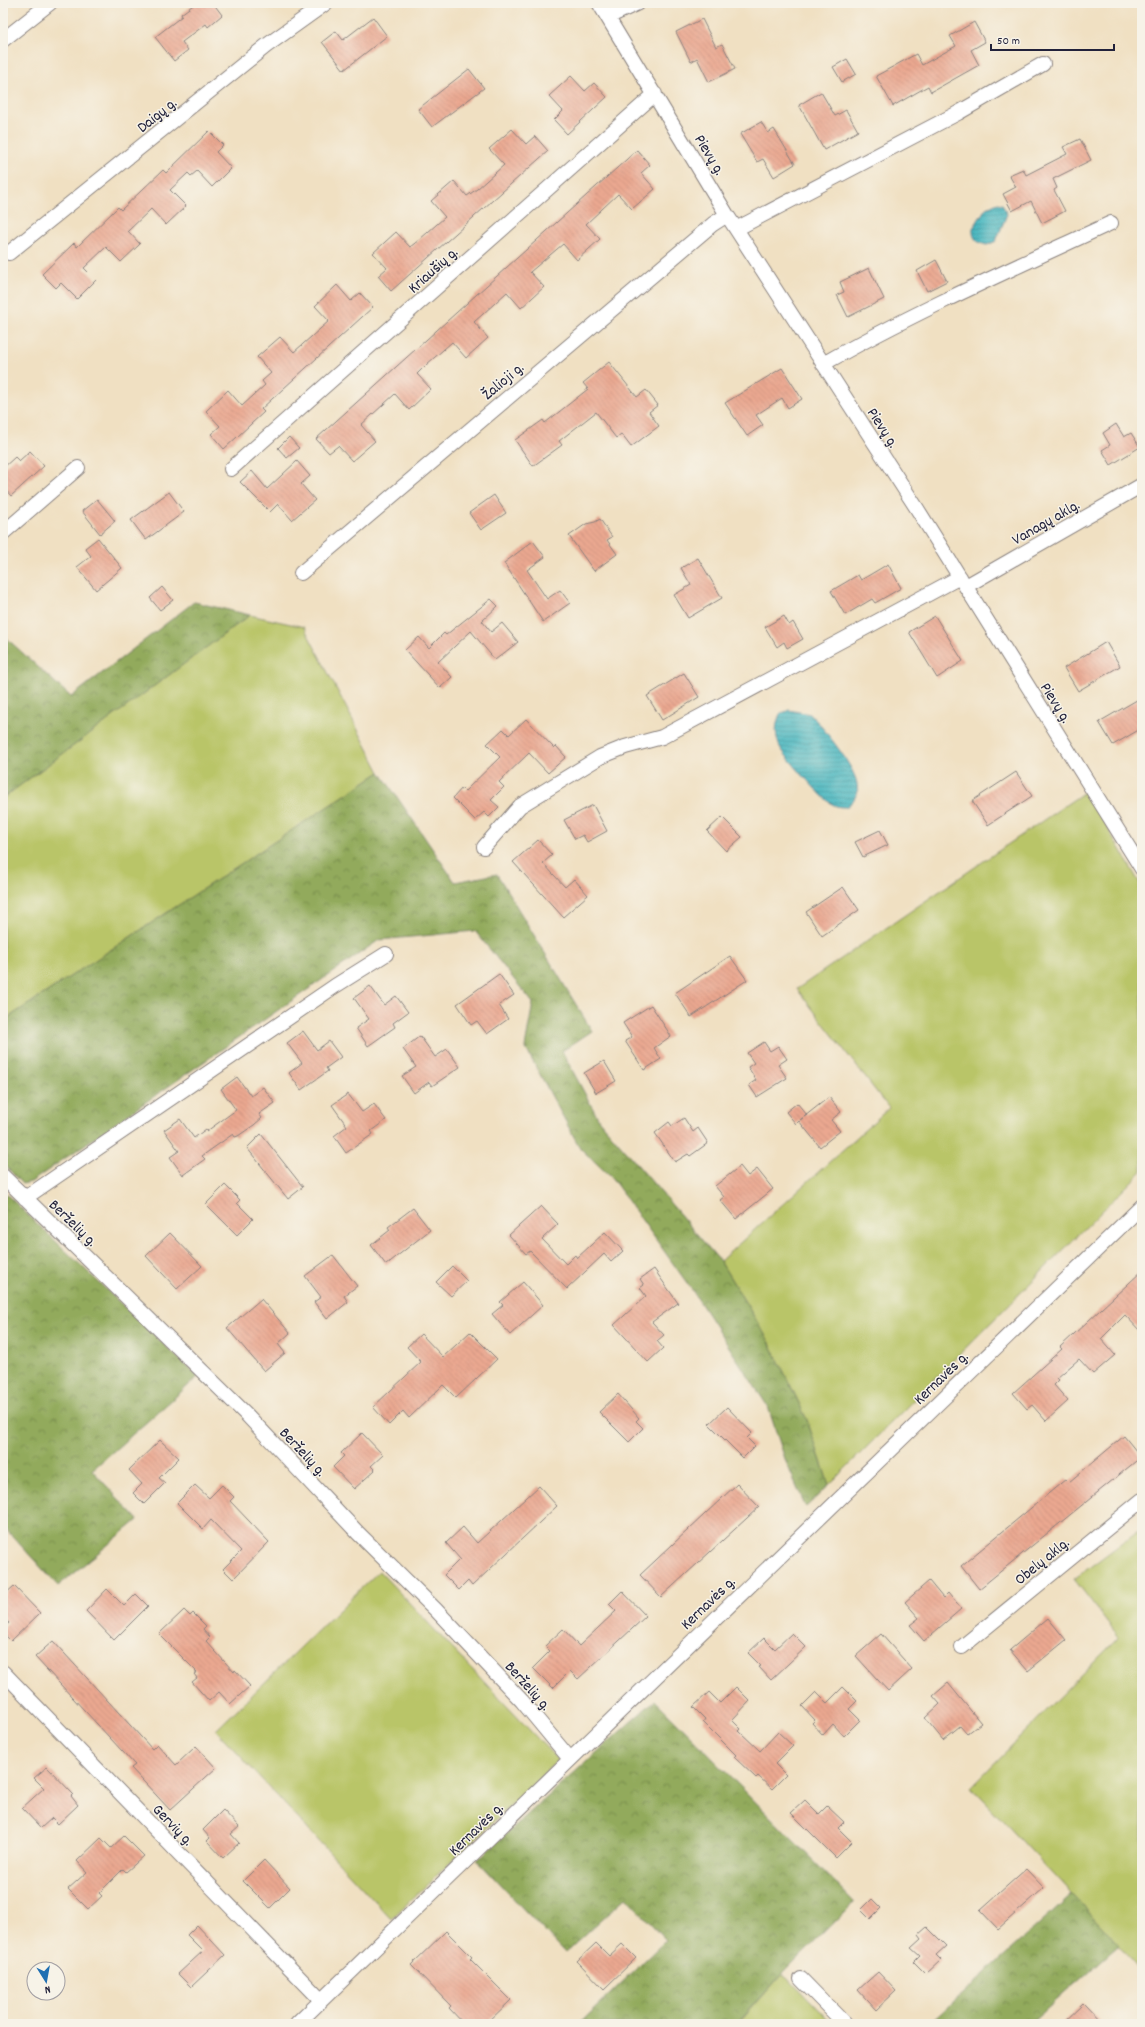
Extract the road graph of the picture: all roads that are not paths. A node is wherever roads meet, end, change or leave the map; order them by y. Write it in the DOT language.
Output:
graph roads {
  1 [pos="50,3"];
  2 [pos="326,3"];
  3 [pos="599,3"];
  4 [pos="638,3"];
  5 [pos="608,18"];
  6 [pos="3,40"];
  7 [pos="1043,64"];
  8 [pos="655,94"];
  9 [pos="728,215"];
  10 [pos="1111,223"];
  11 [pos="736,229"];
  12 [pos="9,254"];
  13 [pos="823,364"];
  14 [pos="78,468"];
  15 [pos="231,470"];
  16 [pos="1142,485"];
  17 [pos="3,533"];
  18 [pos="301,573"];
  19 [pos="963,582"];
  20 [pos="484,847"];
  21 [pos="1140,862"];
  22 [pos="386,954"];
  23 [pos="3,1176"];
  24 [pos="25,1198"];
  25 [pos="1142,1206"];
  26 [pos="1142,1500"];
  27 [pos="962,1647"];
  28 [pos="3,1672"];
  29 [pos="570,1759"];
  30 [pos="801,1979"];
  31 [pos="321,2000"];
  32 [pos="297,2024"];
  33 [pos="845,2024"];
  1 -- 6 [label="street"];
  2 -- 12 [label="street, Daigų g."];
  3 -- 5 [label="street, Pievų g."];
  4 -- 5 [label="street"];
  5 -- 8 [label="street, Pievų g."];
  7 -- 11 [label="street"];
  8 -- 9 [label="street, Pievų g."];
  8 -- 15 [label="street, Kriaušių g."];
  9 -- 11 [label="street, Pievų g."];
  9 -- 18 [label="street, Žalioji g."];
  10 -- 13 [label="street"];
  11 -- 13 [label="street, Pievų g."];
  13 -- 19 [label="street, Pievų g."];
  14 -- 17 [label="street"];
  16 -- 19 [label="street, Vanagų aklg."];
  19 -- 20 [label="street, Vanagų aklg."];
  19 -- 21 [label="street, Pievų g."];
  22 -- 24 [label="street"];
  23 -- 24 [label="street, Berželių g."];
  24 -- 29 [label="street, Berželių g."];
  25 -- 29 [label="street, Kernavės g."];
  26 -- 27 [label="street, Obelų aklg."];
  28 -- 31 [label="street, Gervių g."];
  29 -- 31 [label="street, Kernavės g."];
  30 -- 33 [label="street"];
  31 -- 32 [label="street, Kernavės g."];
}
